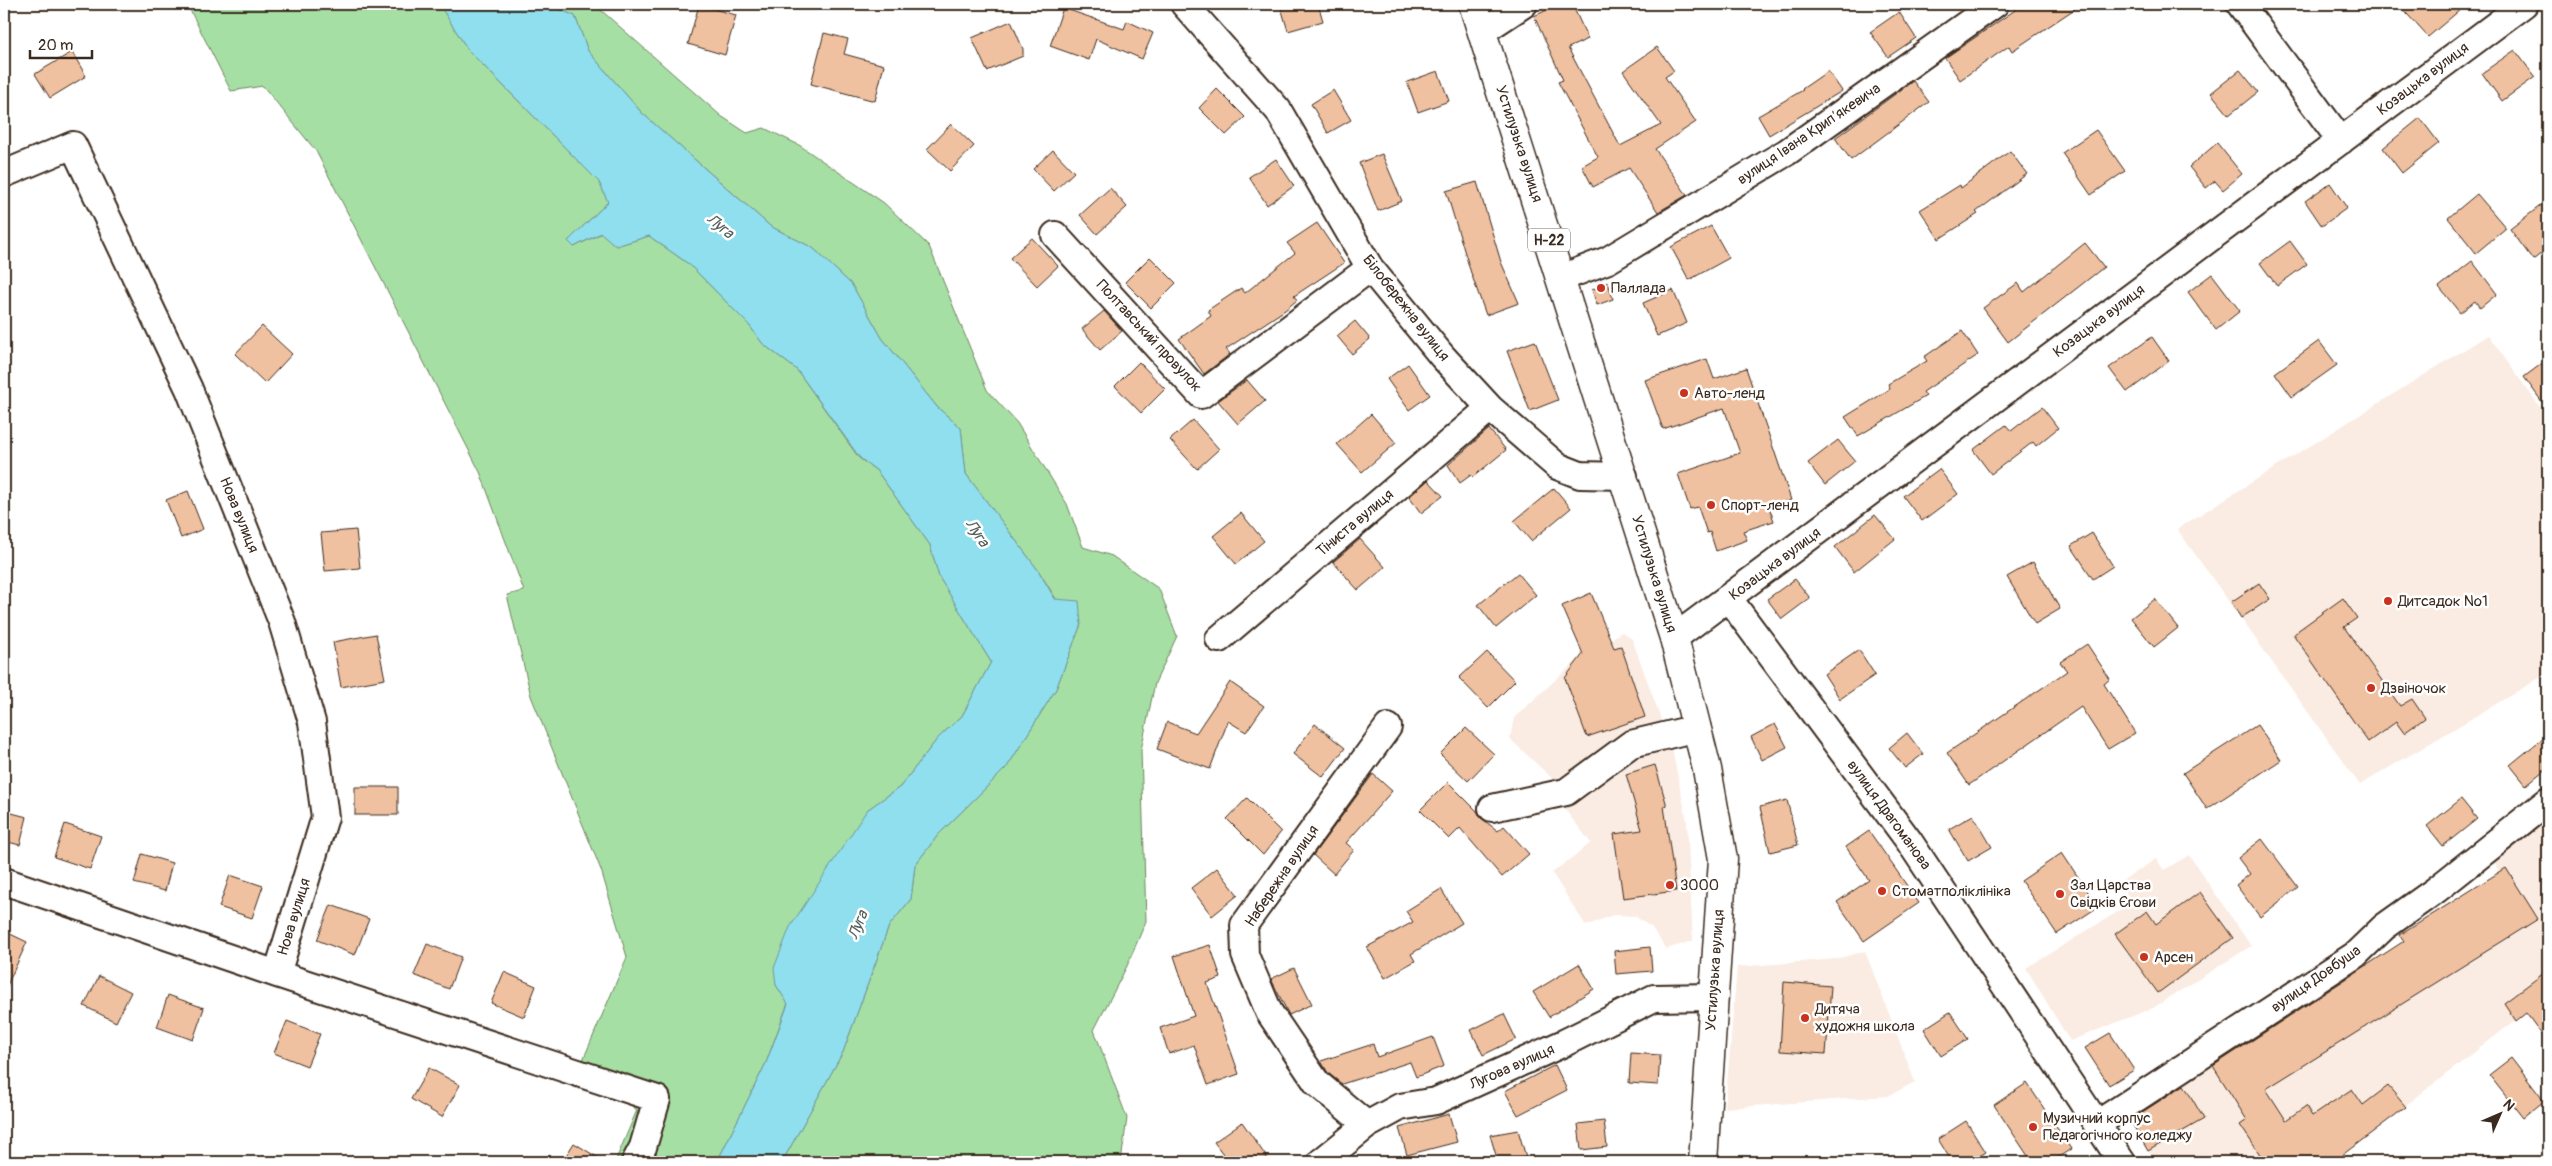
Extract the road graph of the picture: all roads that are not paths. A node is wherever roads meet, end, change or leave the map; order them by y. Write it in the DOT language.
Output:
graph roads {
  1 [pos="1184,4"];
  2 [pos="1473,4"];
  3 [pos="1524,4"];
  4 [pos="1995,4"];
  5 [pos="2240,4"];
  6 [pos="2524,4"];
  7 [pos="1483,31"];
  8 [pos="2341,141"];
  9 [pos="4,174"];
  10 [pos="1055,234"];
  11 [pos="1370,268"];
  12 [pos="1561,278"];
  13 [pos="1490,408"];
  14 [pos="1624,476"];
  15 [pos="1729,599"];
  16 [pos="1219,638"];
  17 [pos="1674,638"];
  18 [pos="1388,727"];
  19 [pos="1697,728"];
  20 [pos="2548,801"];
  21 [pos="1492,808"];
  22 [pos="4,880"];
  23 [pos="276,974"];
  24 [pos="1713,997"];
  25 [pos="2097,1124"];
  26 [pos="1367,1125"];
  27 [pos="635,1162"];
  28 [pos="1321,1162"];
  29 [pos="1703,1162"];
  30 [pos="2122,1162"];
  1 -- 11 [label="street, Білобережна вулиця"];
  2 -- 7 [label="main road, Устилузька вулиця / Н-22"];
  3 -- 7 [label="street"];
  4 -- 12 [label="street, вулиця Івана Крипʼякевича"];
  5 -- 8 [label="street"];
  6 -- 8 [label="street, Козацька вулиця"];
  7 -- 12 [label="main road, Устилузька вулиця / Н-22"];
  8 -- 15 [label="street, Козацька вулиця"];
  9 -- 23 [label="street, Нова вулиця"];
  10 -- 11 [label="street, Полтавський провулок"];
  11 -- 13 [label="street, Білобережна вулиця"];
  12 -- 14 [label="main road, Устилузька вулиця / Н-22"];
  13 -- 14 [label="street, Білобережна вулиця"];
  13 -- 16 [label="street, Тіниста вулиця"];
  14 -- 17 [label="main road, Устилузька вулиця / Н-22"];
  15 -- 17 [label="street, Козацька вулиця"];
  15 -- 25 [label="street, вулиця Драгоманова"];
  17 -- 19 [label="main road, Устилузька вулиця / Н-22"];
  18 -- 26 [label="street, Набережна вулиця"];
  19 -- 21 [label="street"];
  19 -- 24 [label="main road, Устилузька вулиця / Н-22"];
  20 -- 25 [label="street, вулиця Довбуша"];
  22 -- 23 [label="street, Нова вулиця"];
  23 -- 27 [label="street, Нова вулиця"];
  24 -- 26 [label="street, Лугова вулиця"];
  24 -- 29 [label="main road, Устилузька вулиця / Н-22"];
  25 -- 30 [label="street, вулиця Драгоманова"];
  26 -- 28 [label="street, Лугова вулиця"];
}
